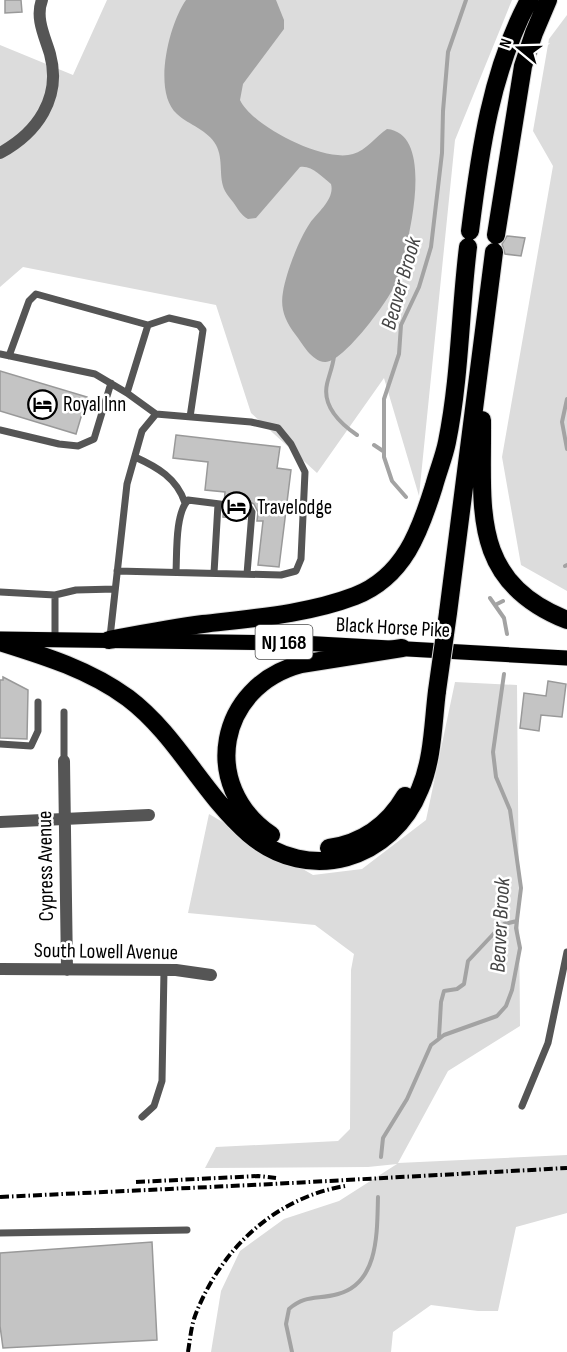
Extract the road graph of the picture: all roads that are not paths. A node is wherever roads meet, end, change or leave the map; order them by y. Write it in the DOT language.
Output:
graph roads {
  1 [pos="42,0"];
  2 [pos="529,0"];
  3 [pos="548,0"];
  4 [pos="556,0"];
  5 [pos="539,20"];
  6 [pos="0,153"];
  7 [pos="148,325"];
  8 [pos="459,338"];
  9 [pos="0,354"];
  10 [pos="481,355"];
  11 [pos="9,356"];
  12 [pos="111,383"];
  13 [pos="127,393"];
  14 [pos="156,414"];
  15 [pos="190,417"];
  16 [pos="0,430"];
  17 [pos="135,457"];
  18 [pos="185,502"];
  19 [pos="249,507"];
  20 [pos="117,571"];
  21 [pos="176,572"];
  22 [pos="214,573"];
  23 [pos="248,574"];
  24 [pos="115,589"];
  25 [pos="0,592"];
  26 [pos="55,595"];
  27 [pos="443,613"];
  28 [pos="567,620"];
  29 [pos="55,639"];
  30 [pos="0,640"];
  31 [pos="109,640"];
  32 [pos="402,648"];
  33 [pos="567,658"];
  34 [pos="433,690"];
  35 [pos="38,702"];
  36 [pos="64,712"];
  37 [pos="0,744"];
  38 [pos="64,761"];
  39 [pos="149,815"];
  40 [pos="64,819"];
  41 [pos="0,822"];
  42 [pos="567,952"];
  43 [pos="0,969"];
  44 [pos="67,970"];
  45 [pos="164,970"];
  46 [pos="211,975"];
  47 [pos="522,1106"];
  48 [pos="142,1117"];
  49 [pos="187,1230"];
  50 [pos="0,1233"];
  1 -- 6 [label="street"];
  2 -- 8 [label="highway"];
  3 -- 5 [label="highway"];
  4 -- 5 [label="highway"];
  5 -- 10 [label="highway"];
  7 -- 11 [label="lane"];
  7 -- 13 [label="lane"];
  7 -- 15 [label="lane"];
  8 -- 27 [label="highway"];
  8 -- 31 [label="highway"];
  9 -- 11 [label="lane"];
  10 -- 27 [label="highway"];
  10 -- 28 [label="highway"];
  11 -- 12 [label="lane"];
  12 -- 13 [label="lane"];
  12 -- 16 [label="lane"];
  13 -- 14 [label="lane"];
  14 -- 15 [label="lane"];
  14 -- 17 [label="lane"];
  15 -- 23 [label="lane"];
  17 -- 18 [label="lane"];
  17 -- 20 [label="lane"];
  18 -- 21 [label="lane"];
  18 -- 22 [label="lane"];
  19 -- 23 [label="lane"];
  20 -- 21 [label="lane"];
  20 -- 24 [label="lane"];
  21 -- 22 [label="lane"];
  22 -- 23 [label="lane"];
  24 -- 26 [label="lane"];
  24 -- 31 [label="lane"];
  25 -- 26 [label="lane"];
  26 -- 29 [label="lane"];
  27 -- 34 [label="highway"];
  29 -- 30 [label="main road, Black Horse Pike / NJ 168"];
  29 -- 31 [label="main road, Black Horse Pike / NJ 168"];
  30 -- 34 [label="highway"];
  31 -- 32 [label="main road, Black Horse Pike / NJ 168"];
  32 -- 33 [label="main road, Black Horse Pike / NJ 168"];
  32 -- 34 [label="highway"];
  35 -- 37 [label="lane"];
  36 -- 38 [label="lane"];
  38 -- 40 [label="street, Cypress Avenue"];
  39 -- 40 [label="street"];
  40 -- 41 [label="street"];
  40 -- 44 [label="street, Cypress Avenue"];
  42 -- 47 [label="lane"];
  43 -- 44 [label="street, South Lowell Avenue"];
  44 -- 45 [label="street, South Lowell Avenue"];
  45 -- 46 [label="street, South Lowell Avenue"];
  45 -- 48 [label="lane"];
  49 -- 50 [label="lane"];
}
